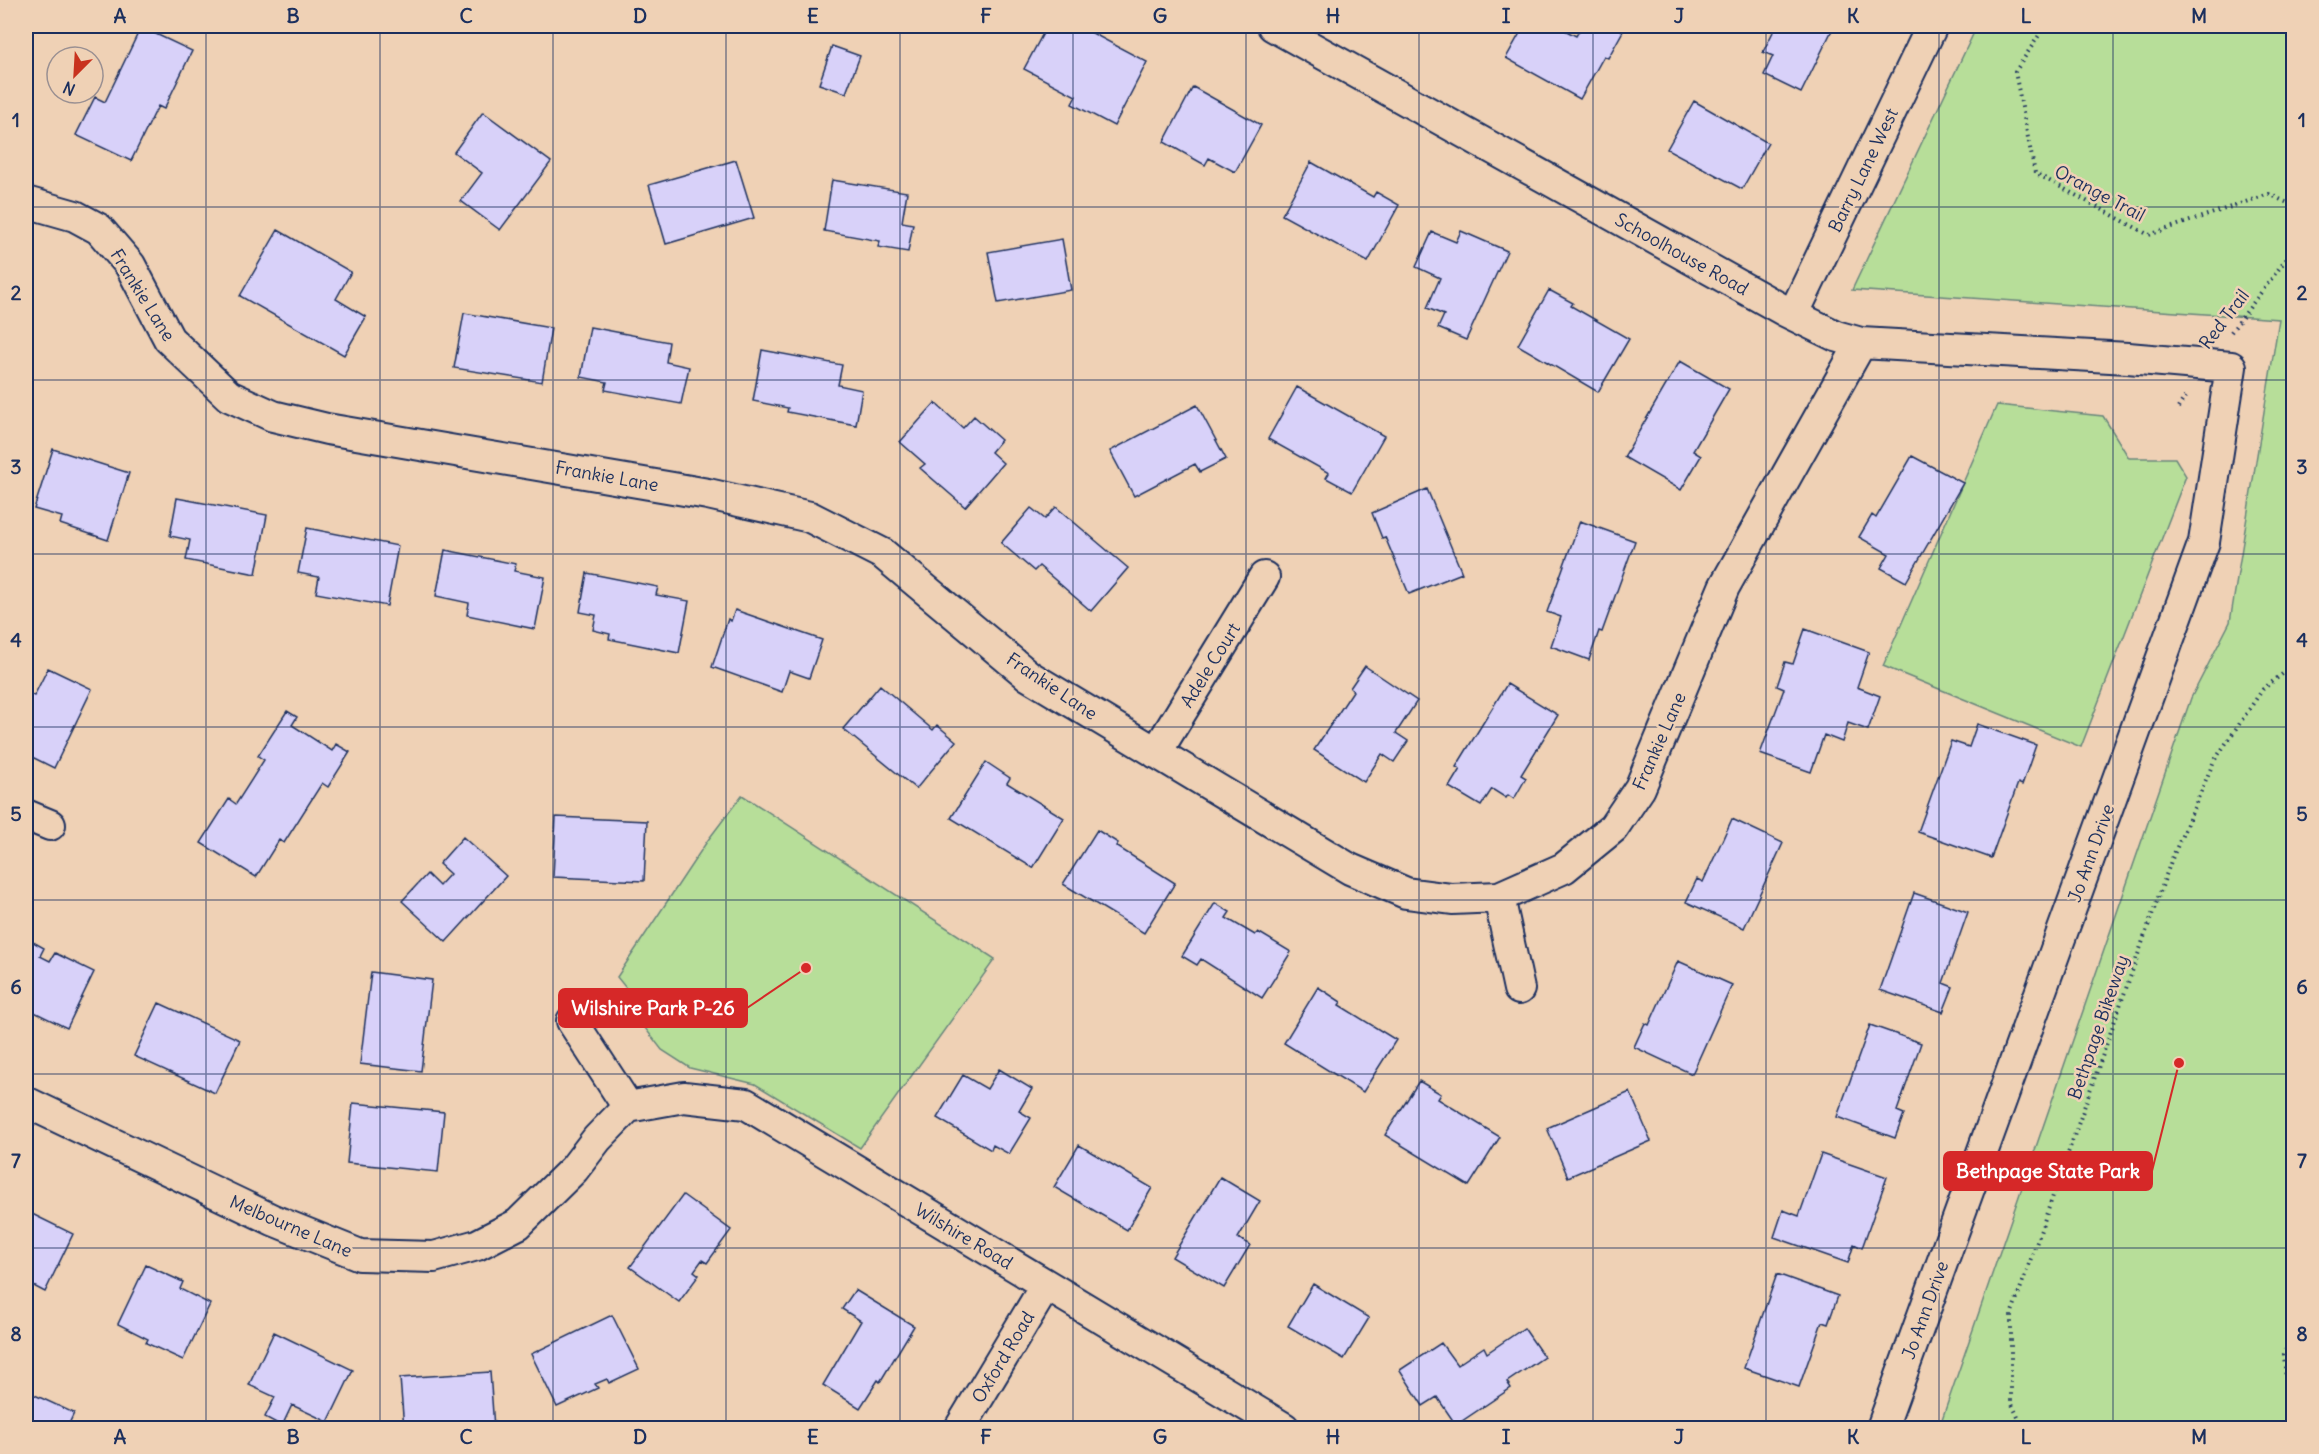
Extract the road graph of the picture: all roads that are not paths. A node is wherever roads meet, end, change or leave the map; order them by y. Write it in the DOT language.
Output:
graph roads {
  1 [pos="1273,26"];
  2 [pos="1932,26"];
  3 [pos="26,202"];
  4 [pos="1793,315"];
  5 [pos="1861,343"];
  6 [pos="2128,358"];
  7 [pos="1264,577"];
  8 [pos="1156,753"];
  9 [pos="1499,897"];
  10 [pos="1519,989"];
  11 [pos="572,1021"];
  12 [pos="26,1102"];
  13 [pos="628,1107"];
  14 [pos="1046,1285"];
  15 [pos="960,1428"];
  16 [pos="1284,1428"];
  17 [pos="1882,1428"];
  1 -- 4 [label="street, Schoolhouse Road"];
  2 -- 4 [label="street, Barry Lane West"];
  3 -- 8 [label="street, Frankie Lane"];
  4 -- 5 [label="street, Schoolhouse Road"];
  5 -- 6 [label="street, Schoolhouse Road"];
  5 -- 9 [label="street, Frankie Lane"];
  6 -- 17 [label="street, Jo Ann Drive"];
  7 -- 8 [label="street, Adele Court"];
  8 -- 9 [label="street, Frankie Lane"];
  9 -- 10 [label="street"];
  11 -- 13 [label="street"];
  12 -- 13 [label="street, Melbourne Lane"];
  13 -- 14 [label="street, Wilshire Road"];
  14 -- 15 [label="street, Oxford Road"];
  14 -- 16 [label="street, Wilshire Road"];
}
